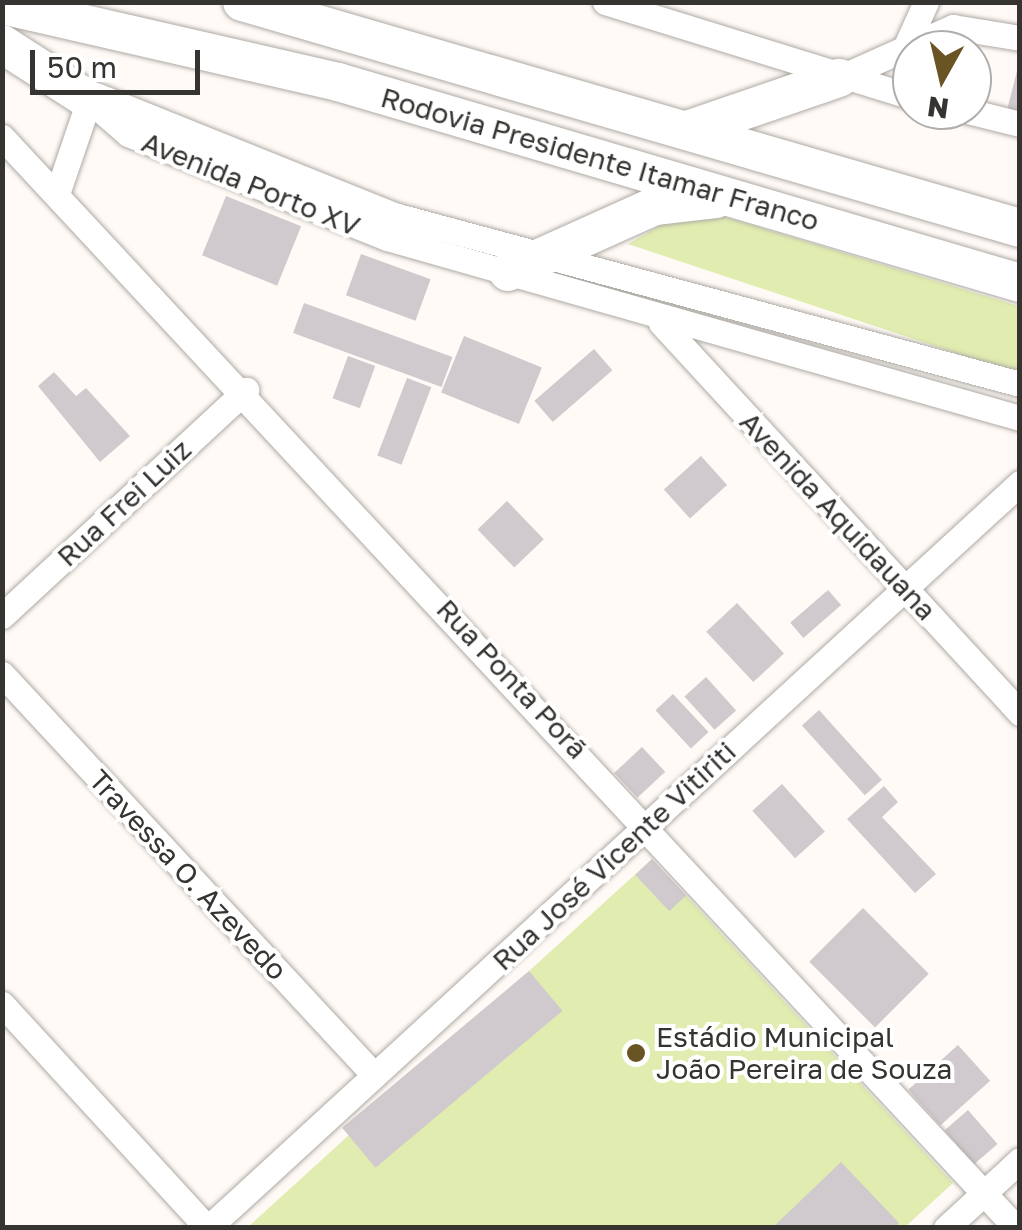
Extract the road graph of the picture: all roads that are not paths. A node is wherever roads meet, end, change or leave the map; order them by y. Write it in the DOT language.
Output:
graph roads {
  1 [pos="242,2"];
  2 [pos="605,2"];
  3 [pos="926,2"];
  4 [pos="2,5"];
  5 [pos="913,30"];
  6 [pos="946,30"];
  7 [pos="971,30"];
  8 [pos="992,33"];
  9 [pos="1020,38"];
  10 [pos="2,44"];
  11 [pos="892,53"];
  12 [pos="839,78"];
  13 [pos="892,92"];
  14 [pos="89,100"];
  15 [pos="992,117"];
  16 [pos="1020,124"];
  17 [pos="687,130"];
  18 [pos="2,137"];
  19 [pos="57,194"];
  20 [pos="733,197"];
  21 [pos="1020,228"];
  22 [pos="524,264"];
  23 [pos="1020,283"];
  24 [pos="651,290"];
  25 [pos="656,318"];
  26 [pos="886,345"];
  27 [pos="879,380"];
  28 [pos="1020,384"];
  29 [pos="246,390"];
  30 [pos="1020,418"];
  31 [pos="1020,483"];
  32 [pos="905,588"];
  33 [pos="2,616"];
  34 [pos="2,674"];
  35 [pos="1020,713"];
  36 [pos="647,825"];
  37 [pos="2,1004"];
  38 [pos="374,1075"];
  39 [pos="1020,1160"];
  40 [pos="984,1192"];
  41 [pos="207,1228"];
  42 [pos="946,1228"];
  43 [pos="1016,1228"];
  1 -- 17 [label="highway, Rodovia Presidente Itamar Franco"];
  2 -- 12 [label="street"];
  3 -- 5 [label="street"];
  4 -- 20 [label="highway, Rodovia Presidente Itamar Franco"];
  6 -- 7 [label="street"];
  8 -- 9 [label="street"];
  10 -- 14 [label="highway"];
  11 -- 12 [label="street"];
  12 -- 13 [label="street"];
  12 -- 17 [label="highway"];
  14 -- 19 [label="street"];
  14 -- 22 [label="street, Avenida Porto XV"];
  14 -- 22 [label="street, Avenida Porto XV"];
  15 -- 16 [label="street"];
  17 -- 21 [label="highway, Rodovia Presidente Itamar Franco"];
  18 -- 19 [label="street, Rua Ponta Porã"];
  19 -- 29 [label="street, Rua Ponta Porã"];
  20 -- 22 [label="highway"];
  20 -- 23 [label="highway, Rodovia Presidente Itamar Franco"];
  22 -- 24 [label="street, Avenida Porto XV"];
  22 -- 25 [label="street, Avenida Porto XV"];
  24 -- 25 [label="street"];
  24 -- 26 [label="street, Avenida Porto XV"];
  25 -- 27 [label="street, Avenida Porto XV"];
  25 -- 32 [label="street, Avenida Aquidauana"];
  26 -- 27 [label="street"];
  26 -- 28 [label="street, Avenida Porto XV"];
  27 -- 30 [label="street, Avenida Porto XV"];
  29 -- 33 [label="street, Rua Frei Luiz"];
  29 -- 36 [label="street, Rua Ponta Porã"];
  31 -- 32 [label="street, Rua José Vicente Vitiriti"];
  32 -- 35 [label="street, Avenida Aquidauana"];
  32 -- 36 [label="street, Rua José Vicente Vitiriti"];
  34 -- 38 [label="street, Travessa O. Azevedo"];
  36 -- 38 [label="street, Rua José Vicente Vitiriti"];
  36 -- 40 [label="street, Rua Ponta Porã"];
  37 -- 41 [label="street"];
  38 -- 41 [label="street, Rua José Vicente Vitiriti"];
  39 -- 40 [label="street"];
  40 -- 42 [label="street"];
  40 -- 43 [label="street, Rua Ponta Porã"];
}
